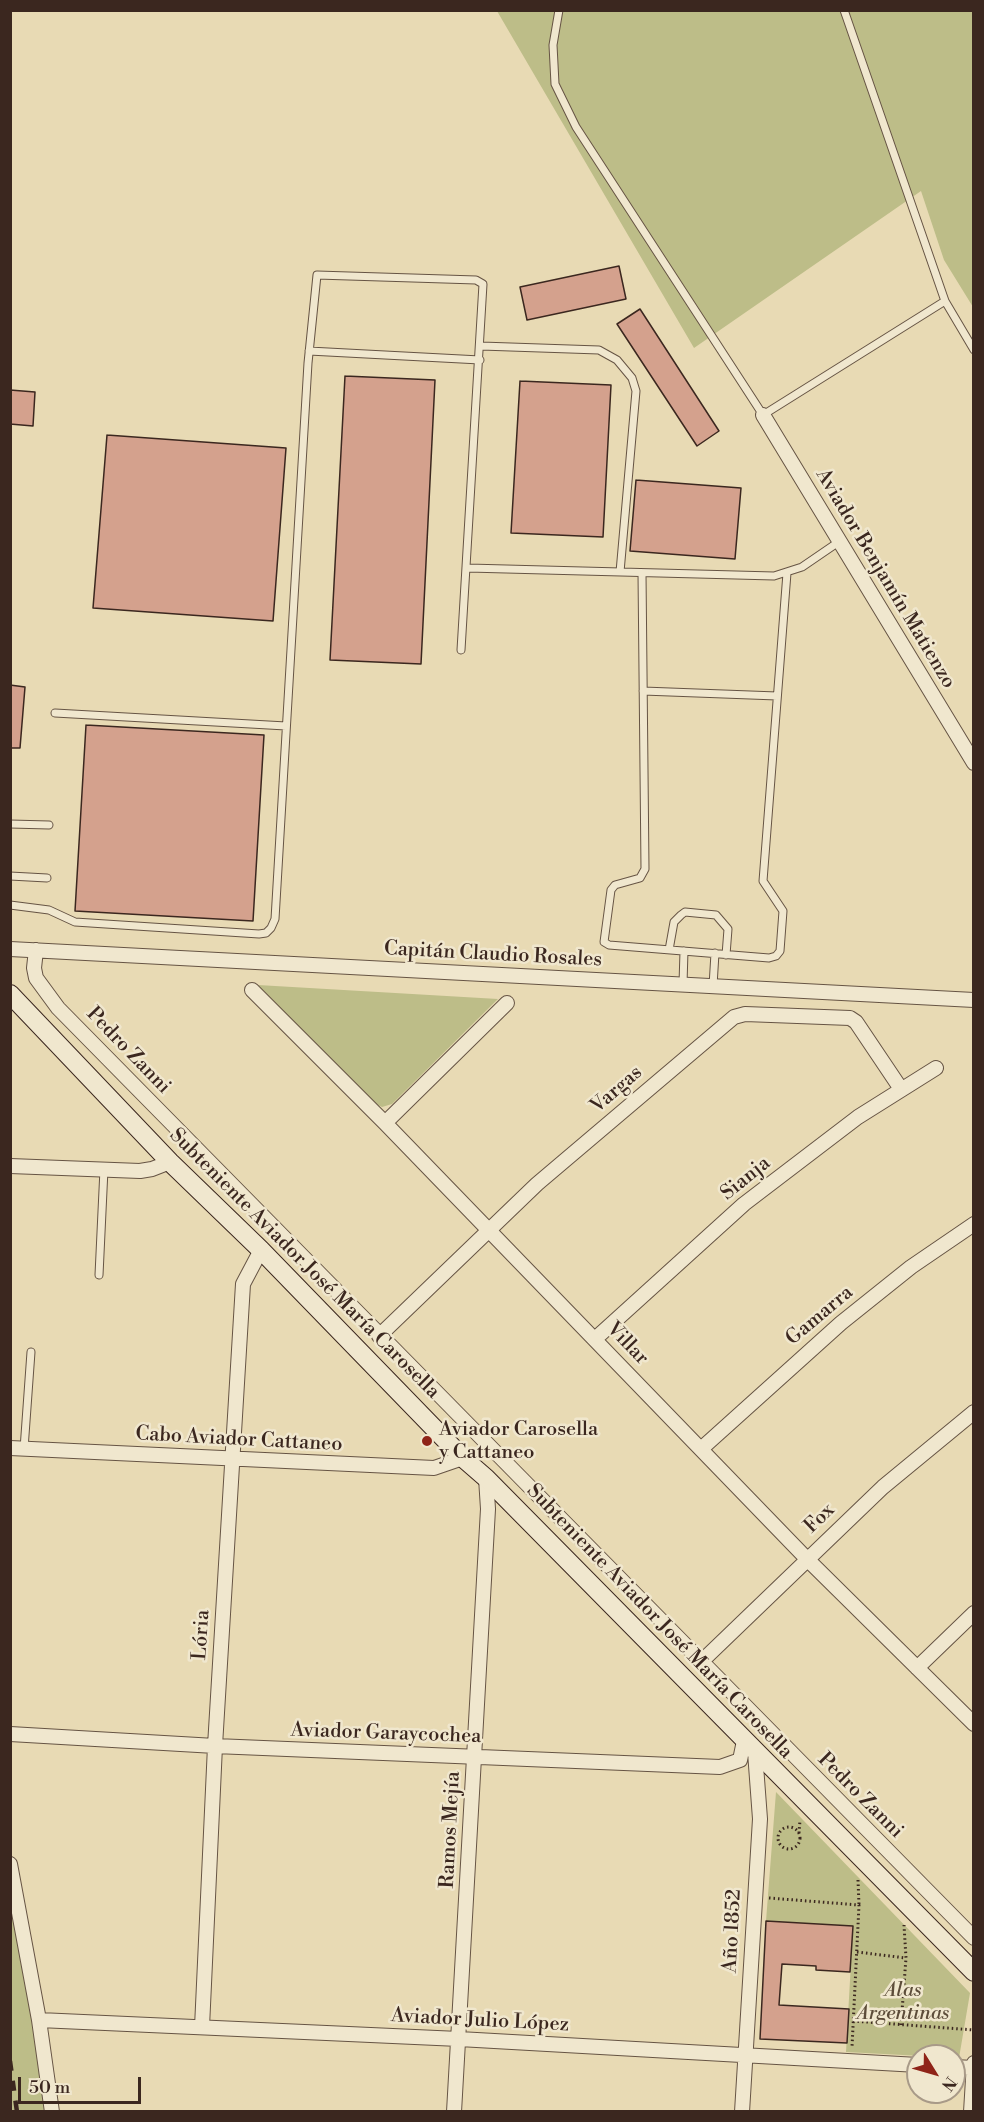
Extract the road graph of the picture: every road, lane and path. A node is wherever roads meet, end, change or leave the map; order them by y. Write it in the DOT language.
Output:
graph roads {
  1 [pos="560,10"];
  2 [pos="844,10"];
  3 [pos="945,301"];
  4 [pos="481,346"];
  5 [pos="974,350"];
  6 [pos="309,351"];
  7 [pos="480,360"];
  8 [pos="763,415"];
  9 [pos="840,541"];
  10 [pos="468,568"];
  11 [pos="620,572"];
  12 [pos="642,573"];
  13 [pos="787,573"];
  14 [pos="461,650"];
  15 [pos="643,691"];
  16 [pos="777,696"];
  17 [pos="56,713"];
  18 [pos="286,726"];
  19 [pos="974,763"];
  20 [pos="10,824"];
  21 [pos="49,825"];
  22 [pos="10,876"];
  23 [pos="46,878"];
  24 [pos="10,905"];
  25 [pos="10,949"];
  26 [pos="36,950"];
  27 [pos="669,950"];
  28 [pos="684,951"];
  29 [pos="715,953"];
  30 [pos="726,955"];
  31 [pos="684,985"];
  32 [pos="713,986"];
  33 [pos="252,990"];
  34 [pos="10,994"];
  35 [pos="974,1000"];
  36 [pos="507,1003"];
  37 [pos="936,1068"];
  38 [pos="901,1089"];
  39 [pos="385,1123"];
  40 [pos="170,1161"];
  41 [pos="10,1166"];
  42 [pos="104,1169"];
  43 [pos="974,1224"];
  44 [pos="487,1229"];
  45 [pos="261,1250"];
  46 [pos="99,1275"];
  47 [pos="379,1336"];
  48 [pos="595,1339"];
  49 [pos="31,1352"];
  50 [pos="974,1412"];
  51 [pos="17,1449"];
  52 [pos="701,1449"];
  53 [pos="463,1458"];
  54 [pos="233,1459"];
  55 [pos="486,1478"];
  56 [pos="807,1559"];
  57 [pos="974,1613"];
  58 [pos="701,1662"];
  59 [pos="917,1668"];
  60 [pos="974,1724"];
  61 [pos="10,1734"];
  62 [pos="215,1746"];
  63 [pos="749,1747"];
  64 [pos="474,1757"];
  65 [pos="788,1850"];
  66 [pos="10,1864"];
  67 [pos="755,1897"];
  68 [pos="903,1901"];
  69 [pos="974,1938"];
  70 [pos="857,1952"];
  71 [pos="906,1958"];
  72 [pos="974,1972"];
  73 [pos="39,2020"];
  74 [pos="853,2022"];
  75 [pos="901,2025"];
  76 [pos="201,2027"];
  77 [pos="974,2030"];
  78 [pos="459,2039"];
  79 [pos="745,2057"];
  80 [pos="851,2062"];
  81 [pos="906,2064"];
  82 [pos="973,2066"];
  83 [pos="52,2112"];
  84 [pos="454,2112"];
  85 [pos="742,2112"];
  86 [pos="971,2112"];
  1 -- 8 [label="lane"];
  2 -- 3 [label="lane"];
  3 -- 5 [label="lane"];
  3 -- 8 [label="lane"];
  4 -- 6 [label="lane"];
  4 -- 7 [label="lane"];
  4 -- 11 [label="lane"];
  6 -- 7 [label="lane"];
  6 -- 18 [label="lane"];
  7 -- 10 [label="lane"];
  8 -- 9 [label="street, Aviador Benjamín Matienzo"];
  9 -- 13 [label="lane"];
  9 -- 19 [label="street, Aviador Benjamín Matienzo"];
  10 -- 11 [label="lane"];
  10 -- 14 [label="lane"];
  11 -- 12 [label="lane"];
  12 -- 13 [label="lane"];
  12 -- 15 [label="lane"];
  13 -- 16 [label="lane"];
  15 -- 16 [label="lane"];
  15 -- 27 [label="lane"];
  16 -- 30 [label="lane"];
  17 -- 18 [label="lane"];
  18 -- 24 [label="lane"];
  20 -- 21 [label="lane"];
  22 -- 23 [label="lane"];
  25 -- 26 [label="street, Capitán Claudio Rosales"];
  26 -- 31 [label="street, Capitán Claudio Rosales"];
  26 -- 47 [label="street, Pedro Zanni"];
  27 -- 28 [label="lane"];
  27 -- 30 [label="lane"];
  28 -- 29 [label="lane"];
  28 -- 31 [label="lane"];
  29 -- 30 [label="lane"];
  29 -- 32 [label="lane"];
  31 -- 32 [label="street, Capitán Claudio Rosales"];
  32 -- 35 [label="street, Capitán Claudio Rosales"];
  33 -- 39 [label="street, Villar"];
  34 -- 40 [label="street, Subteniente Aviador José María Carosella"];
  36 -- 39 [label="street"];
  37 -- 38 [label="street, Sianja"];
  38 -- 44 [label="street, Vargas"];
  38 -- 48 [label="street, Sianja"];
  39 -- 44 [label="street, Villar"];
  40 -- 42 [label="street"];
  40 -- 45 [label="street, Subteniente Aviador José María Carosella"];
  41 -- 42 [label="street"];
  42 -- 46 [label="lane"];
  43 -- 52 [label="street, Gamarra"];
  44 -- 47 [label="street, Vargas"];
  44 -- 48 [label="street, Villar"];
  45 -- 53 [label="street, Subteniente Aviador José María Carosella"];
  45 -- 54 [label="street, Lória"];
  47 -- 58 [label="street, Pedro Zanni"];
  48 -- 52 [label="street, Villar"];
  49 -- 51 [label="lane"];
  50 -- 56 [label="street, Fox"];
  51 -- 54 [label="street, Cabo Aviador Cattaneo"];
  52 -- 56 [label="street, Villar"];
  53 -- 54 [label="street, Cabo Aviador Cattaneo"];
  53 -- 55 [label="street, Subteniente Aviador José María Carosella"];
  54 -- 62 [label="street, Lória"];
  55 -- 63 [label="street, Subteniente Aviador José María Carosella"];
  55 -- 64 [label="street, Ramos Mejía"];
  56 -- 58 [label="street, Fox"];
  56 -- 59 [label="street, Villar"];
  57 -- 59 [label="street"];
  58 -- 69 [label="street, Pedro Zanni"];
  59 -- 60 [label="street, Villar"];
  61 -- 62 [label="street, Aviador Garaycochea"];
  62 -- 64 [label="street, Aviador Garaycochea"];
  62 -- 76 [label="street, Lória"];
  63 -- 64 [label="street, Aviador Garaycochea"];
  63 -- 67 [label="street, Año 1852"];
  63 -- 68 [label="street, Subteniente Aviador José María Carosella"];
  64 -- 78 [label="street, Ramos Mejía"];
  65 -- 65 [label="path"];
  66 -- 73 [label="street"];
  67 -- 70 [label="path"];
  67 -- 79 [label="street, Año 1852"];
  68 -- 71 [label="path"];
  68 -- 72 [label="street, Subteniente Aviador José María Carosella"];
  70 -- 71 [label="path"];
  70 -- 74 [label="path"];
  71 -- 75 [label="path"];
  73 -- 76 [label="street, Aviador Julio López"];
  73 -- 83 [label="street"];
  74 -- 75 [label="path"];
  74 -- 80 [label="path"];
  75 -- 77 [label="path"];
  76 -- 78 [label="street, Aviador Julio López"];
  78 -- 79 [label="street, Aviador Julio López"];
  78 -- 84 [label="street, Ramos Mejía"];
  79 -- 80 [label="street, Aviador Julio López"];
  79 -- 85 [label="street, Año 1852"];
  80 -- 81 [label="street, Aviador Julio López"];
  82 -- 86 [label="street"];
}
